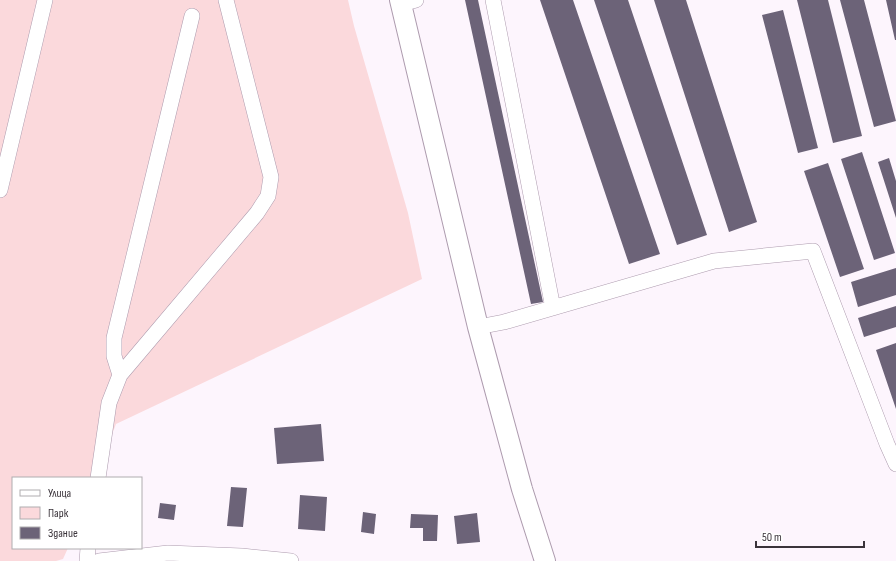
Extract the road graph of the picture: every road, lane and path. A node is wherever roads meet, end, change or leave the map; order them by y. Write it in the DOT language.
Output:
graph roads {
  1 [pos="45,0"];
  2 [pos="226,0"];
  3 [pos="494,0"];
  4 [pos="405,1"];
  5 [pos="192,16"];
  6 [pos="0,190"];
  7 [pos="552,308"];
  8 [pos="478,327"];
  9 [pos="120,375"];
  10 [pos="896,464"];
  11 [pos="98,477"];
  12 [pos="88,549"];
  13 [pos="542,560"];
  14 [pos="87,561"];
  15 [pos="99,561"];
  16 [pos="291,561"];
  1 -- 6 [label="street"];
  2 -- 9 [label="street"];
  3 -- 7 [label="street"];
  4 -- 8 [label="main road"];
  5 -- 9 [label="street"];
  7 -- 8 [label="street"];
  7 -- 10 [label="street"];
  8 -- 13 [label="main road"];
  9 -- 11 [label="street"];
  12 -- 14 [label="street"];
  15 -- 16 [label="street"];
}
